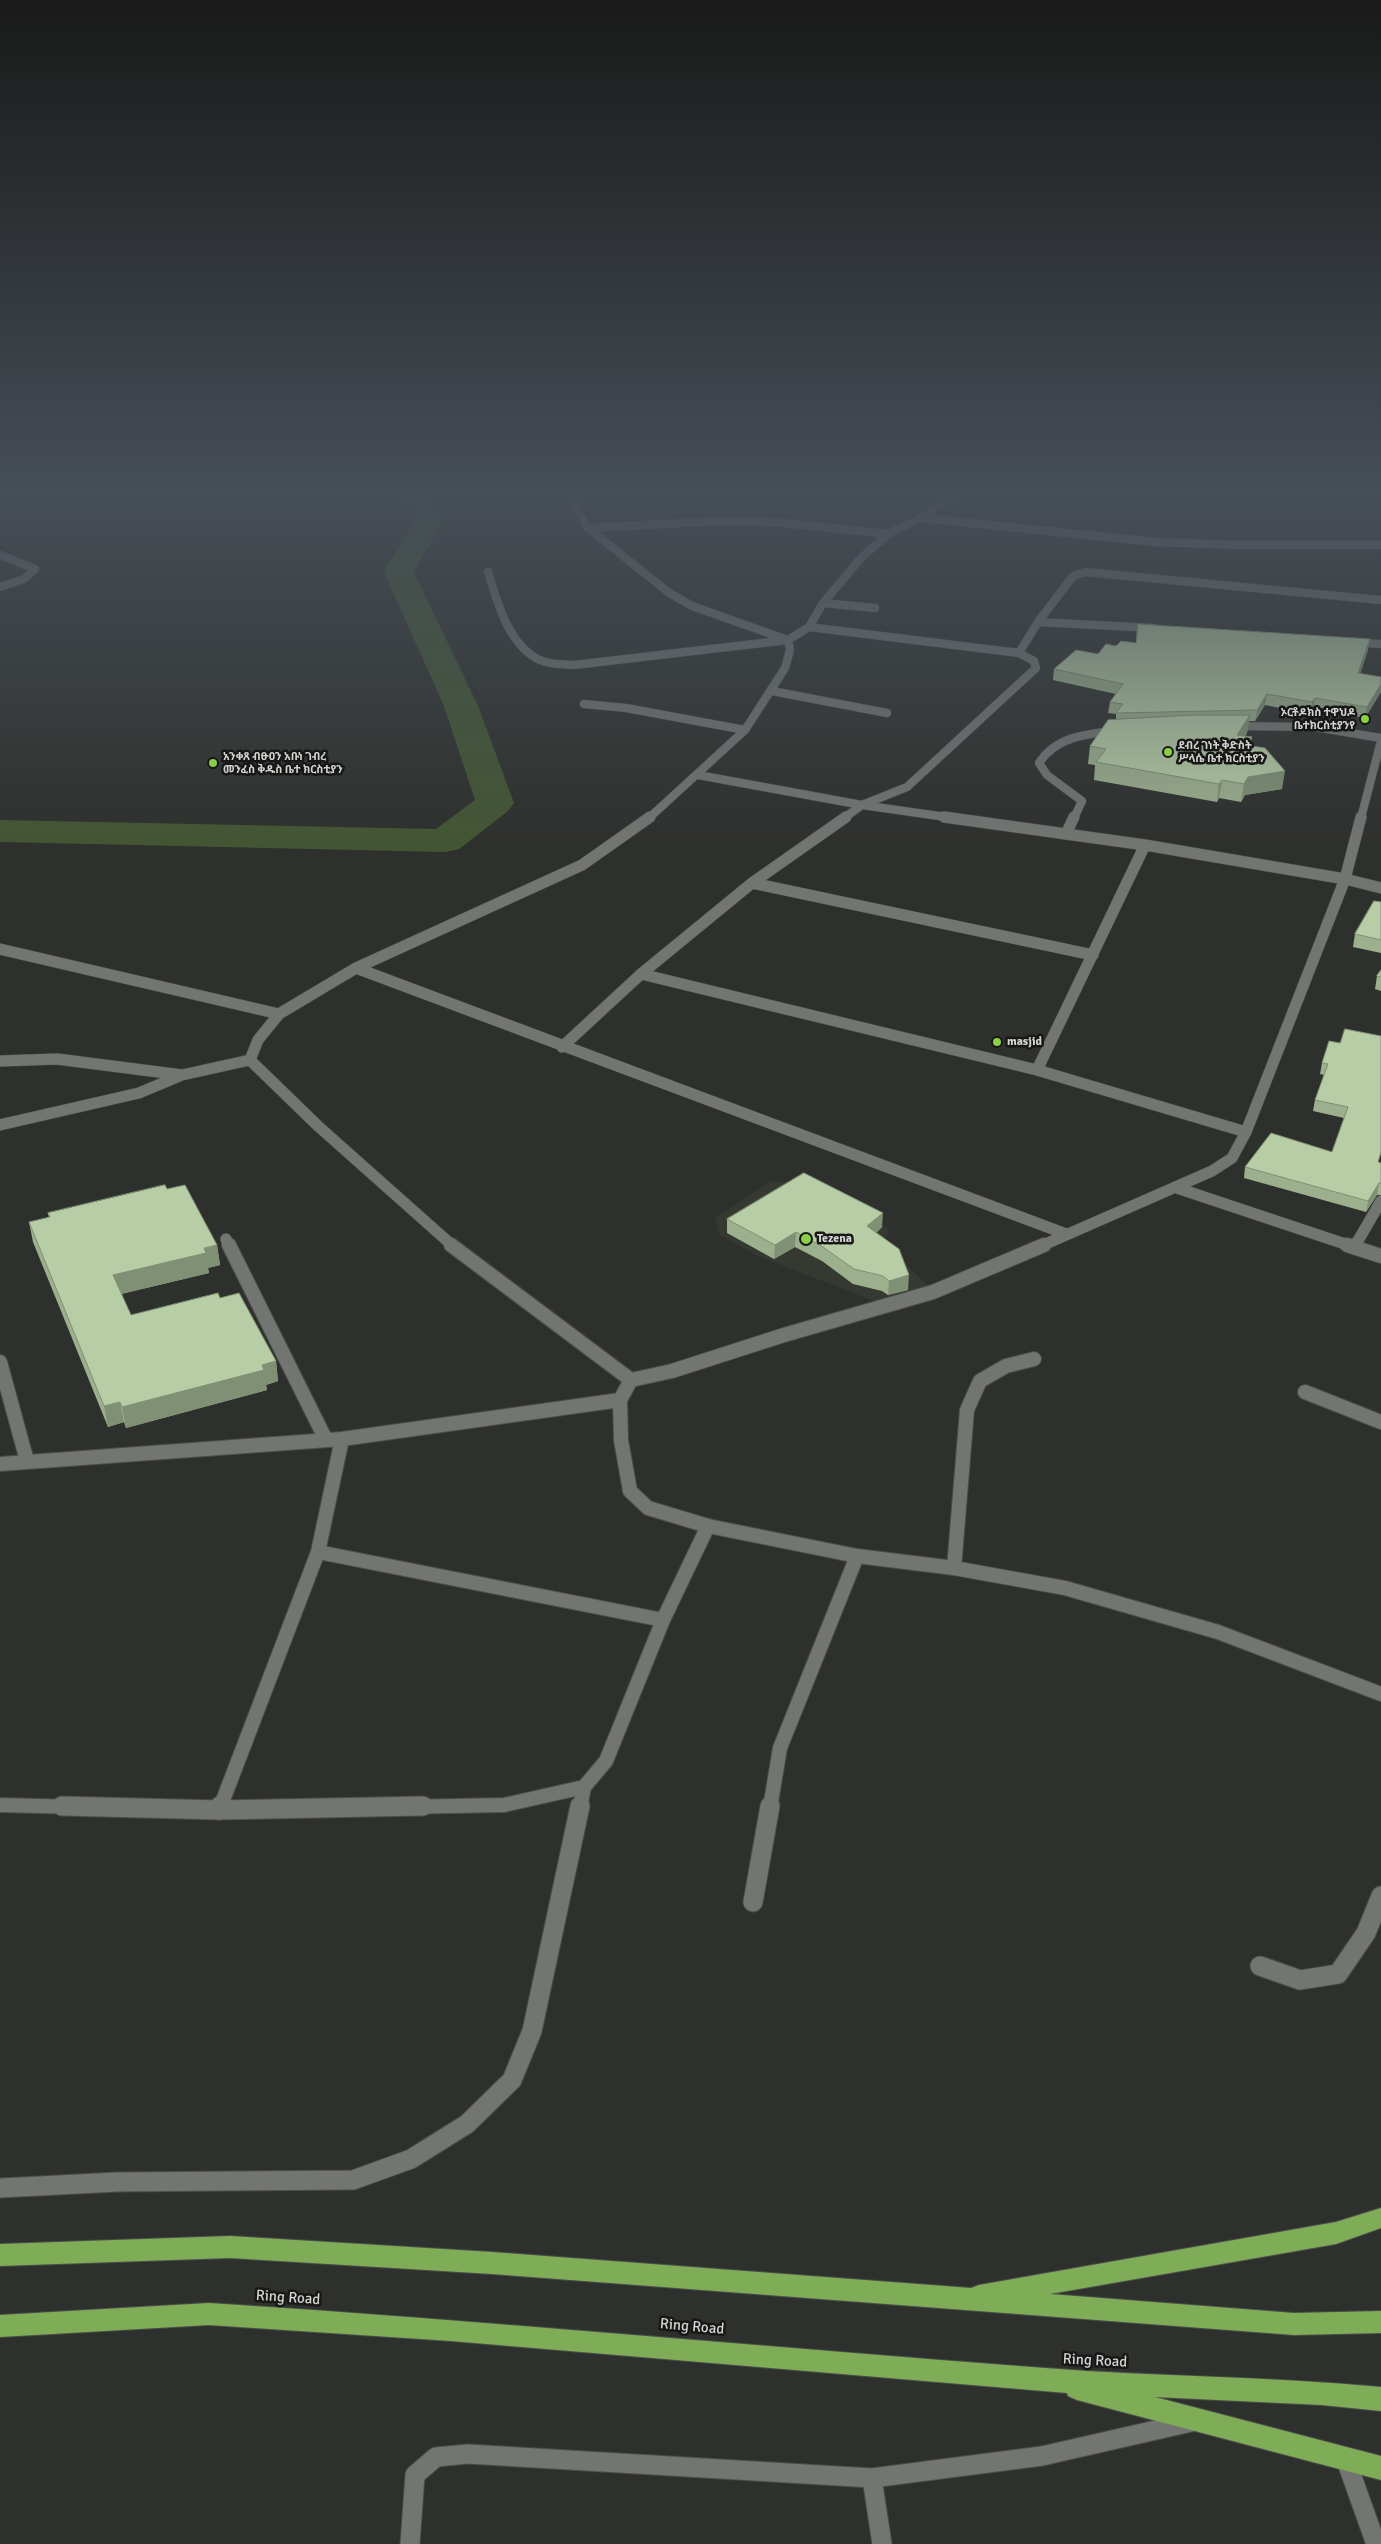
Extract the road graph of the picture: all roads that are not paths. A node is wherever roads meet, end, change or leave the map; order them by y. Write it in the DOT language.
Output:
graph roads {
  1 [pos="502,610"];
  2 [pos="703,610"];
  3 [pos="819,610"];
  4 [pos="1047,610"];
  5 [pos="1038,622"];
  6 [pos="809,627"];
  7 [pos="1164,629"];
  8 [pos="788,640"];
  9 [pos="1341,641"];
  10 [pos="1381,644"];
  11 [pos="1019,653"];
  12 [pos="772,692"];
  13 [pos="584,704"];
  14 [pos="887,713"];
  15 [pos="1220,727"];
  16 [pos="745,730"];
  17 [pos="1121,731"];
  18 [pos="1381,740"];
  19 [pos="698,775"];
  20 [pos="862,805"];
  21 [pos="1066,834"];
  22 [pos="1145,846"];
  23 [pos="1345,880"];
  24 [pos="752,883"];
  25 [pos="1381,888"];
  26 [pos="0,949"];
  27 [pos="1093,955"];
  28 [pos="356,968"];
  29 [pos="641,974"];
  30 [pos="279,1014"];
  31 [pos="562,1047"];
  32 [pos="250,1060"];
  33 [pos="0,1061"];
  34 [pos="1037,1070"];
  35 [pos="182,1075"];
  36 [pos="0,1125"];
  37 [pos="1246,1132"];
  38 [pos="1177,1188"];
  39 [pos="1381,1201"];
  40 [pos="1066,1234"];
  41 [pos="226,1239"];
  42 [pos="1354,1247"];
  43 [pos="1381,1256"];
  44 [pos="1034,1359"];
  45 [pos="0,1362"];
  46 [pos="631,1380"];
  47 [pos="1305,1392"];
  48 [pos="620,1400"];
  49 [pos="1381,1422"];
  50 [pos="342,1439"];
  51 [pos="326,1440"];
  52 [pos="27,1461"];
  53 [pos="0,1464"];
  54 [pos="708,1526"];
  55 [pos="318,1552"];
  56 [pos="857,1556"];
  57 [pos="954,1568"];
  58 [pos="663,1620"];
  59 [pos="1380,1691"];
  60 [pos="584,1787"];
  61 [pos="0,1804"];
  62 [pos="219,1810"];
  63 [pos="1381,1896"];
  64 [pos="753,1902"];
  65 [pos="1260,1966"];
  66 [pos="0,2188"];
  67 [pos="1381,2218"];
  68 [pos="0,2255"];
  69 [pos="958,2300"];
  70 [pos="1381,2322"];
  71 [pos="0,2326"];
  72 [pos="1049,2380"];
  73 [pos="1381,2399"];
  74 [pos="1196,2420"];
  75 [pos="1346,2460"];
  76 [pos="1381,2468"];
  77 [pos="872,2478"];
  78 [pos="410,2544"];
  79 [pos="882,2544"];
  80 [pos="1376,2544"];
  1 -- 8 [label="street"];
  2 -- 8 [label="street"];
  3 -- 6 [label="street"];
  4 -- 5 [label="street"];
  5 -- 7 [label="street"];
  5 -- 11 [label="street"];
  6 -- 8 [label="street"];
  6 -- 11 [label="street"];
  8 -- 12 [label="street"];
  9 -- 10 [label="street"];
  11 -- 20 [label="street"];
  12 -- 14 [label="street"];
  12 -- 16 [label="street"];
  13 -- 16 [label="street"];
  15 -- 18 [label="street"];
  16 -- 19 [label="street"];
  17 -- 21 [label="street"];
  18 -- 23 [label="street"];
  19 -- 20 [label="street"];
  19 -- 28 [label="street"];
  20 -- 21 [label="street"];
  20 -- 24 [label="street"];
  21 -- 22 [label="street"];
  22 -- 23 [label="street"];
  22 -- 27 [label="street"];
  23 -- 25 [label="street"];
  23 -- 37 [label="street"];
  24 -- 27 [label="street"];
  24 -- 29 [label="street"];
  26 -- 30 [label="street"];
  27 -- 34 [label="street"];
  28 -- 30 [label="street"];
  28 -- 31 [label="street"];
  29 -- 31 [label="street"];
  29 -- 34 [label="street"];
  30 -- 32 [label="street"];
  31 -- 40 [label="street"];
  32 -- 35 [label="street"];
  32 -- 46 [label="street"];
  33 -- 35 [label="street"];
  34 -- 37 [label="street"];
  35 -- 36 [label="street"];
  37 -- 38 [label="street"];
  38 -- 40 [label="street"];
  38 -- 42 [label="street"];
  39 -- 42 [label="street"];
  40 -- 46 [label="street"];
  41 -- 51 [label="street"];
  42 -- 43 [label="street"];
  44 -- 57 [label="street"];
  45 -- 52 [label="street"];
  46 -- 48 [label="street"];
  47 -- 49 [label="street"];
  48 -- 50 [label="street"];
  48 -- 54 [label="street"];
  50 -- 51 [label="street"];
  50 -- 55 [label="street"];
  51 -- 52 [label="street"];
  52 -- 53 [label="street"];
  54 -- 56 [label="street"];
  54 -- 58 [label="street"];
  55 -- 58 [label="street"];
  55 -- 62 [label="street"];
  56 -- 57 [label="street"];
  56 -- 64 [label="street"];
  57 -- 59 [label="street"];
  58 -- 60 [label="street"];
  60 -- 62 [label="street"];
  60 -- 66 [label="street"];
  61 -- 62 [label="street"];
  63 -- 65 [label="street"];
  67 -- 69 [label="highway"];
  68 -- 69 [label="highway"];
  69 -- 70 [label="highway"];
  71 -- 72 [label="highway, Ring Road"];
  72 -- 73 [label="highway, Ring Road"];
  72 -- 74 [label="highway"];
  74 -- 75 [label="highway"];
  74 -- 77 [label="street"];
  75 -- 76 [label="highway"];
  75 -- 80 [label="street"];
  77 -- 78 [label="street"];
  77 -- 79 [label="street"];
}
